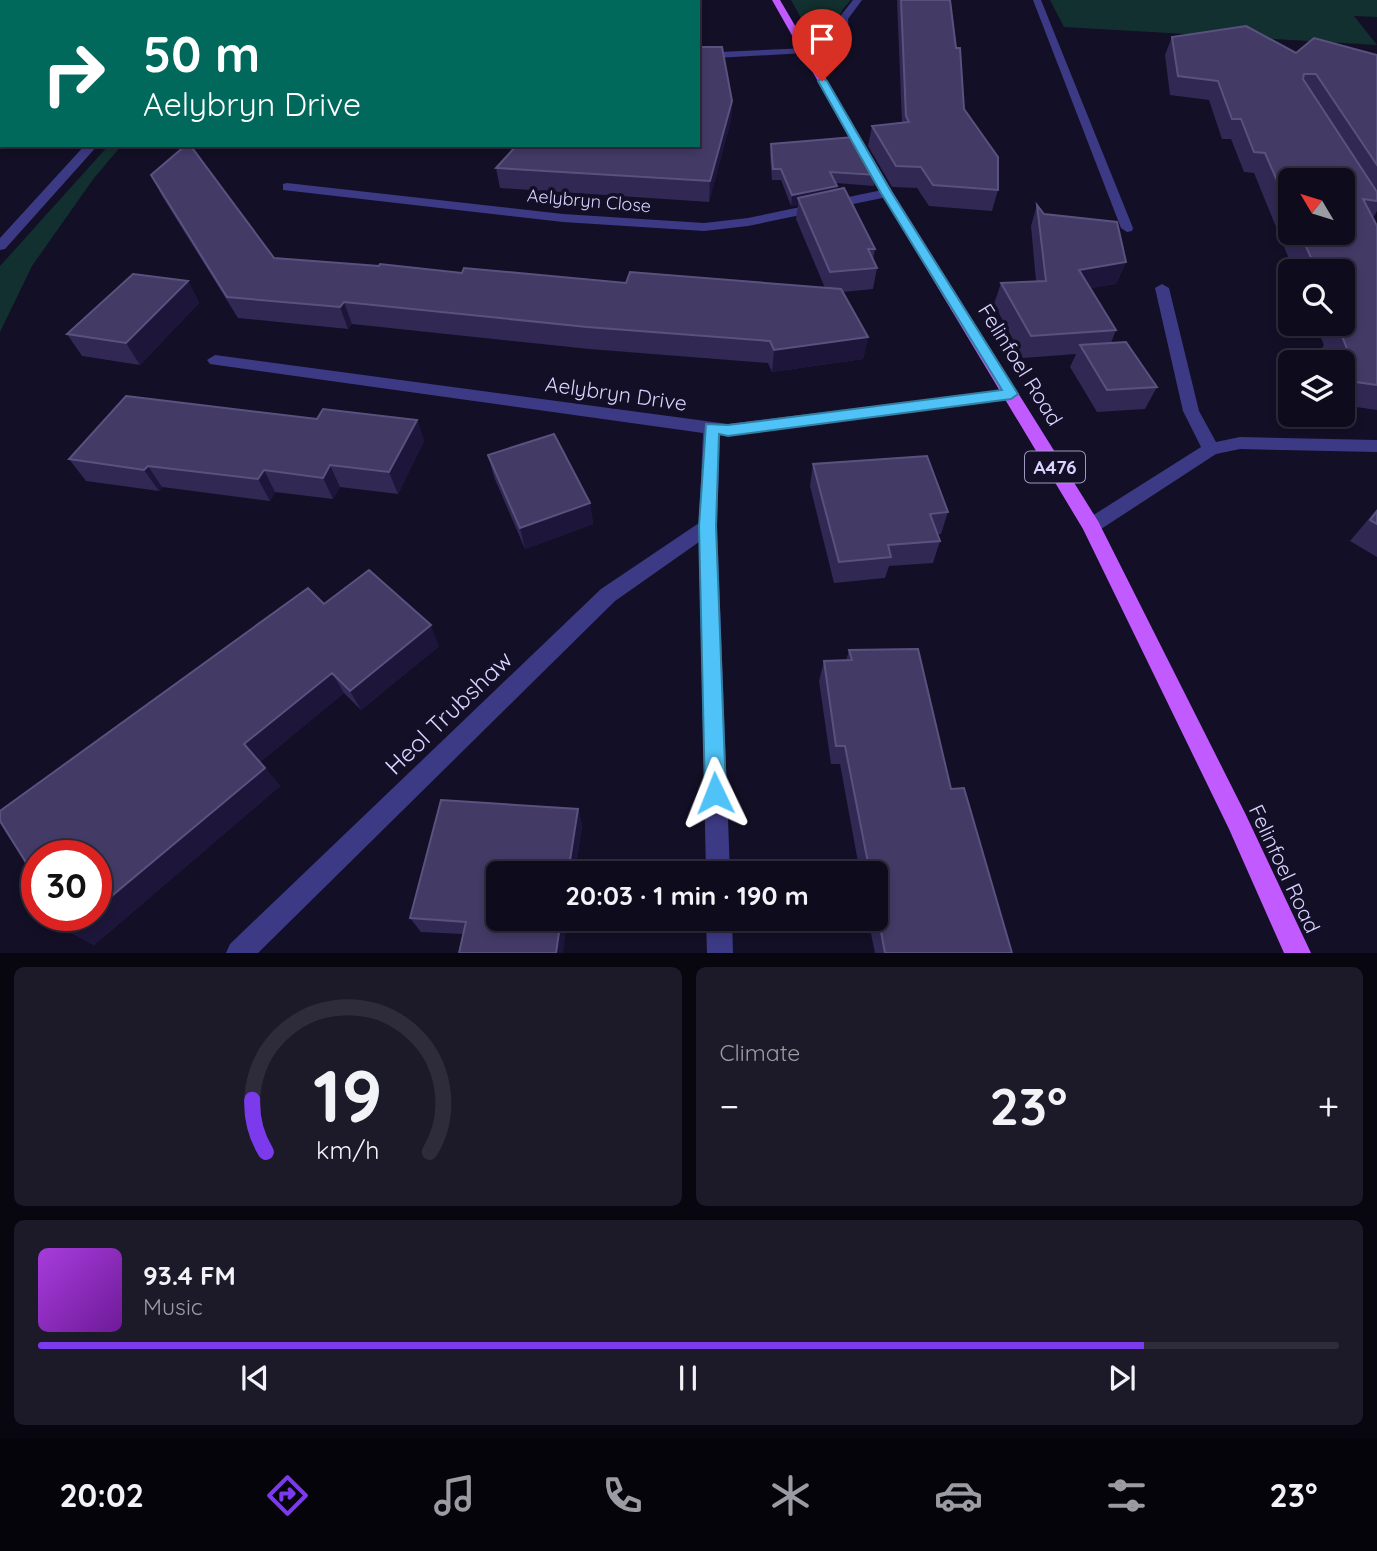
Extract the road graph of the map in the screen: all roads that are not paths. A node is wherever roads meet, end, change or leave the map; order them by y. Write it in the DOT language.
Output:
graph roads {
  1 [pos="776,0"];
  2 [pos="858,0"];
  3 [pos="1037,0"];
  4 [pos="808,54"];
  5 [pos="700,56"];
  6 [pos="90,147"];
  7 [pos="286,187"];
  8 [pos="887,193"];
  9 [pos="1127,228"];
  10 [pos="0,246"];
  11 [pos="1162,288"];
  12 [pos="215,360"];
  13 [pos="1011,394"];
  14 [pos="712,428"];
  15 [pos="1377,446"];
  16 [pos="1211,449"];
  17 [pos="708,526"];
  18 [pos="1091,526"];
  19 [pos="718,861"];
  20 [pos="719,931"];
  21 [pos="239,953"];
  22 [pos="720,953"];
  23 [pos="1298,953"];
  1 -- 4 [label="main road, Felinfoel Road / A476"];
  2 -- 4 [label="street"];
  3 -- 9 [label="street"];
  4 -- 5 [label="street"];
  4 -- 8 [label="main road, Felinfoel Road / A476"];
  6 -- 10 [label="street"];
  7 -- 8 [label="street, Aelybryn Close"];
  8 -- 13 [label="main road, Felinfoel Road / A476"];
  11 -- 16 [label="street"];
  12 -- 14 [label="street, Aelybryn Drive"];
  13 -- 14 [label="street, Aelybryn Drive"];
  13 -- 18 [label="main road, Felinfoel Road / A476"];
  14 -- 17 [label="street"];
  15 -- 16 [label="street"];
  16 -- 18 [label="street"];
  17 -- 19 [label="street"];
  17 -- 21 [label="street, Heol Trubshaw"];
  18 -- 23 [label="main road, Felinfoel Road / A476"];
  20 -- 22 [label="street"];
}
